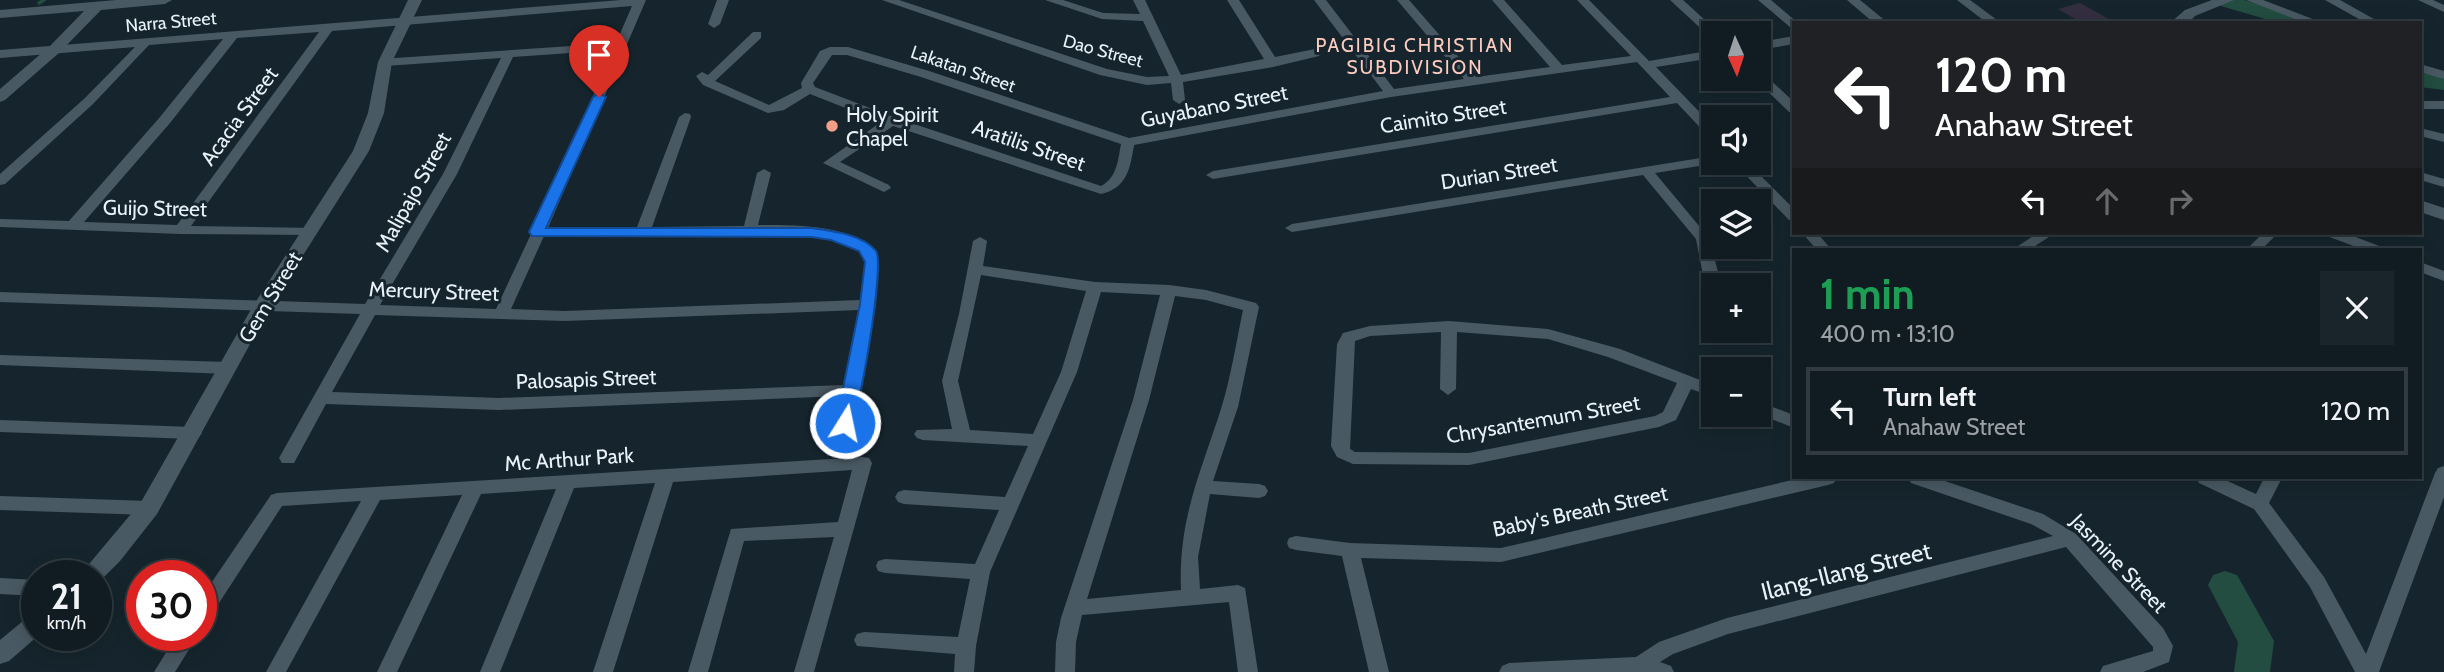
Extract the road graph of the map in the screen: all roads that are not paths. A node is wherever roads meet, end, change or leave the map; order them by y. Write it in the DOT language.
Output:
graph roads {
  1 [pos="165,0"];
  2 [pos="415,0"];
  3 [pos="723,0"];
  4 [pos="888,0"];
  5 [pos="1052,0"];
  6 [pos="1139,0"];
  7 [pos="1233,0"];
  8 [pos="1320,0"];
  9 [pos="1404,0"];
  10 [pos="1497,0"];
  11 [pos="1583,0"];
  12 [pos="1676,0"];
  13 [pos="1764,0"];
  14 [pos="1853,0"];
  15 [pos="1963,0"];
  16 [pos="2252,0"];
  17 [pos="2331,0"];
  18 [pos="2424,0"];
  19 [pos="639,1"];
  20 [pos="2223,1"];
  21 [pos="100,3"];
  22 [pos="2444,9"];
  23 [pos="0,14"];
  24 [pos="1149,18"];
  25 [pos="404,20"];
  26 [pos="1879,21"];
  27 [pos="1992,21"];
  28 [pos="2180,21"];
  29 [pos="2311,21"];
  30 [pos="2371,21"];
  31 [pos="1701,22"];
  32 [pos="1792,23"];
  33 [pos="713,24"];
  34 [pos="329,26"];
  35 [pos="233,35"];
  36 [pos="757,35"];
  37 [pos="1792,40"];
  38 [pos="146,42"];
  39 [pos="1771,44"];
  40 [pos="621,46"];
  41 [pos="55,48"];
  42 [pos="1315,53"];
  43 [pos="0,54"];
  44 [pos="509,54"];
  45 [pos="1701,55"];
  46 [pos="1643,61"];
  47 [pos="386,62"];
  48 [pos="1273,63"];
  49 [pos="1559,69"];
  50 [pos="2422,69"];
  51 [pos="2444,75"];
  52 [pos="1177,79"];
  53 [pos="1472,81"];
  54 [pos="1771,87"];
  55 [pos="809,89"];
  56 [pos="1391,93"];
  57 [pos="0,97"];
  58 [pos="1680,99"];
  59 [pos="1180,100"];
  60 [pos="2423,103"];
  61 [pos="2444,105"];
  62 [pos="1792,107"];
  63 [pos="685,117"];
  64 [pos="891,121"];
  65 [pos="1701,121"];
  66 [pos="2422,132"];
  67 [pos="2444,138"];
  68 [pos="1128,142"];
  69 [pos="1701,162"];
  70 [pos="1646,171"];
  71 [pos="764,173"];
  72 [pos="1213,175"];
  73 [pos="1753,175"];
  74 [pos="2422,177"];
  75 [pos="0,181"];
  76 [pos="2444,183"];
  77 [pos="884,188"];
  78 [pos="2422,207"];
  79 [pos="2444,214"];
  80 [pos="1792,215"];
  81 [pos="0,223"];
  82 [pos="72,227"];
  83 [pos="1292,228"];
  84 [pos="181,230"];
  85 [pos="750,230"];
  86 [pos="309,231"];
  87 [pos="643,231"];
  88 [pos="537,232"];
  89 [pos="2045,235"];
  90 [pos="2269,235"];
  91 [pos="2337,235"];
  92 [pos="980,241"];
  93 [pos="2022,248"];
  94 [pos="2255,248"];
  95 [pos="2372,248"];
  96 [pos="2422,268"];
  97 [pos="976,270"];
  98 [pos="1710,273"];
  99 [pos="2444,276"];
  100 [pos="1095,287"];
  101 [pos="1169,290"];
  102 [pos="0,297"];
  103 [pos="868,304"];
  104 [pos="262,306"];
  105 [pos="369,310"];
  106 [pos="500,314"];
  107 [pos="1449,326"];
  108 [pos="0,360"];
  109 [pos="228,368"];
  110 [pos="1686,381"];
  111 [pos="1701,387"];
  112 [pos="1448,389"];
  113 [pos="851,390"];
  114 [pos="323,398"];
  115 [pos="1771,413"];
  116 [pos="1792,421"];
  117 [pos="845,423"];
  118 [pos="0,426"];
  119 [pos="193,433"];
  120 [pos="923,434"];
  121 [pos="962,434"];
  122 [pos="1039,440"];
  123 [pos="288,458"];
  124 [pos="2444,473"];
  125 [pos="666,475"];
  126 [pos="1824,479"];
  127 [pos="1920,479"];
  128 [pos="2206,479"];
  129 [pos="2272,479"];
  130 [pos="568,482"];
  131 [pos="1202,487"];
  132 [pos="475,488"];
  133 [pos="1259,491"];
  134 [pos="374,494"];
  135 [pos="904,497"];
  136 [pos="0,503"];
  137 [pos="1012,504"];
  138 [pos="2260,504"];
  139 [pos="149,509"];
  140 [pos="845,529"];
  141 [pos="2070,539"];
  142 [pos="1296,543"];
  143 [pos="1350,550"];
  144 [pos="107,560"];
  145 [pos="885,566"];
  146 [pos="981,572"];
  147 [pos="0,586"];
  148 [pos="21,587"];
  149 [pos="217,589"];
  150 [pos="1191,596"];
  151 [pos="1075,608"];
  152 [pos="21,636"];
  153 [pos="864,640"];
  154 [pos="966,646"];
  155 [pos="177,651"];
  156 [pos="0,654"];
  157 [pos="1639,665"];
  158 [pos="163,672"];
  159 [pos="276,672"];
  160 [pos="387,672"];
  161 [pos="490,672"];
  162 [pos="603,672"];
  163 [pos="698,672"];
  164 [pos="804,672"];
  165 [pos="964,672"];
  166 [pos="1065,672"];
  167 [pos="1248,672"];
  168 [pos="1379,672"];
  169 [pos="1508,672"];
  170 [pos="1664,672"];
  171 [pos="2110,672"];
  172 [pos="2367,672"];
  1 -- 21 [label="street"];
  2 -- 25 [label="street, Gem Street"];
  3 -- 33 [label="street"];
  4 -- 52 [label="street, Dao Street"];
  5 -- 24 [label="street"];
  6 -- 24 [label="street"];
  7 -- 48 [label="street"];
  8 -- 56 [label="street"];
  9 -- 53 [label="street"];
  10 -- 49 [label="street"];
  11 -- 46 [label="street"];
  12 -- 31 [label="street"];
  13 -- 32 [label="street"];
  14 -- 26 [label="street"];
  15 -- 27 [label="street"];
  16 -- 29 [label="street"];
  17 -- 30 [label="street"];
  18 -- 22 [label="street"];
  19 -- 25 [label="street, Narra Street"];
  19 -- 40 [label="street"];
  20 -- 28 [label="main road"];
  21 -- 23 [label="street"];
  21 -- 41 [label="street"];
  24 -- 52 [label="street"];
  25 -- 34 [label="street, Narra Street"];
  25 -- 47 [label="street, Gem Street"];
  34 -- 35 [label="street, Narra Street"];
  34 -- 84 [label="street, Acacia Street"];
  35 -- 38 [label="street, Narra Street"];
  35 -- 82 [label="street"];
  36 -- 55 [label="street"];
  37 -- 39 [label="street"];
  38 -- 41 [label="street, Narra Street"];
  38 -- 75 [label="street"];
  40 -- 44 [label="street"];
  40 -- 88 [label="street"];
  41 -- 43 [label="street, Narra Street"];
  41 -- 57 [label="street"];
  42 -- 48 [label="street, Dao Street"];
  44 -- 47 [label="street"];
  44 -- 105 [label="street, Malipajo Street"];
  45 -- 46 [label="street, Guyabano Street"];
  46 -- 49 [label="street, Guyabano Street"];
  46 -- 58 [label="street"];
  47 -- 86 [label="street, Gem Street"];
  48 -- 52 [label="street, Dao Street"];
  49 -- 53 [label="street, Guyabano Street"];
  50 -- 51 [label="street"];
  52 -- 59 [label="street"];
  53 -- 56 [label="street, Guyabano Street"];
  54 -- 62 [label="street"];
  55 -- 64 [label="street, Aratilis Street"];
  55 -- 68 [label="street, Lakatan Street"];
  56 -- 68 [label="street, Guyabano Street"];
  58 -- 65 [label="street"];
  58 -- 72 [label="street, Caimito Street"];
  60 -- 61 [label="street"];
  63 -- 87 [label="street"];
  64 -- 68 [label="street, Aratilis Street"];
  64 -- 77 [label="street"];
  66 -- 67 [label="street"];
  69 -- 70 [label="street, Durian Street"];
  70 -- 83 [label="street, Durian Street"];
  70 -- 98 [label="street"];
  71 -- 85 [label="street"];
  73 -- 80 [label="street"];
  74 -- 76 [label="street"];
  78 -- 79 [label="main road"];
  81 -- 82 [label="street, Guijo Street"];
  82 -- 84 [label="street, Guijo Street"];
  84 -- 86 [label="street, Guijo Street"];
  85 -- 87 [label="street"];
  85 -- 103 [label="street"];
  86 -- 104 [label="street, Gem Street"];
  87 -- 88 [label="street"];
  88 -- 106 [label="street"];
  89 -- 93 [label="street"];
  90 -- 94 [label="street"];
  91 -- 95 [label="street"];
  92 -- 97 [label="street"];
  96 -- 99 [label="street"];
  97 -- 100 [label="street"];
  97 -- 121 [label="street"];
  100 -- 101 [label="street"];
  100 -- 122 [label="street"];
  101 -- 131 [label="street"];
  101 -- 151 [label="street"];
  102 -- 104 [label="street, Mercury Street"];
  103 -- 106 [label="street, Mercury Street"];
  103 -- 113 [label="street"];
  104 -- 105 [label="street, Mercury Street"];
  104 -- 109 [label="street, Gem Street"];
  105 -- 106 [label="street, Mercury Street"];
  105 -- 114 [label="street, Malipajo Street"];
  107 -- 110 [label="street"];
  107 -- 110 [label="street, Chrysantemum Street"];
  107 -- 112 [label="street"];
  108 -- 109 [label="street"];
  109 -- 119 [label="street, Gem Street"];
  110 -- 111 [label="street"];
  113 -- 114 [label="street, Palosapis Street"];
  113 -- 117 [label="street"];
  114 -- 123 [label="street, Malipajo Street"];
  115 -- 116 [label="street"];
  118 -- 119 [label="street"];
  119 -- 139 [label="street, Gem Street"];
  120 -- 121 [label="street"];
  121 -- 122 [label="street"];
  122 -- 137 [label="street"];
  124 -- 172 [label="street"];
  125 -- 130 [label="street, Mc Arthur Park"];
  125 -- 140 [label="street, Mc Arthur Park"];
  125 -- 162 [label="street"];
  126 -- 143 [label="street, Baby's Breath Street"];
  127 -- 141 [label="street, Jasmine Street"];
  128 -- 138 [label="street"];
  129 -- 138 [label="street"];
  130 -- 132 [label="street, Mc Arthur Park"];
  130 -- 161 [label="street"];
  131 -- 133 [label="street"];
  131 -- 150 [label="street"];
  132 -- 134 [label="street, Mc Arthur Park"];
  132 -- 160 [label="street"];
  134 -- 149 [label="street, Mc Arthur Park"];
  134 -- 159 [label="street"];
  135 -- 137 [label="street"];
  136 -- 139 [label="street"];
  137 -- 146 [label="street"];
  138 -- 172 [label="street"];
  139 -- 144 [label="street, Gem Street"];
  140 -- 163 [label="street"];
  140 -- 164 [label="street"];
  141 -- 157 [label="street, Ilang-Ilang Street"];
  141 -- 171 [label="street, Jasmine Street"];
  142 -- 143 [label="street, Baby's Breath Street"];
  143 -- 168 [label="street"];
  145 -- 146 [label="street"];
  146 -- 154 [label="street"];
  147 -- 148 [label="street"];
  150 -- 151 [label="street"];
  150 -- 167 [label="street"];
  151 -- 166 [label="street"];
  152 -- 156 [label="street"];
  153 -- 154 [label="street"];
  154 -- 165 [label="street"];
  155 -- 158 [label="street"];
  157 -- 169 [label="street"];
  157 -- 170 [label="street"];
}
